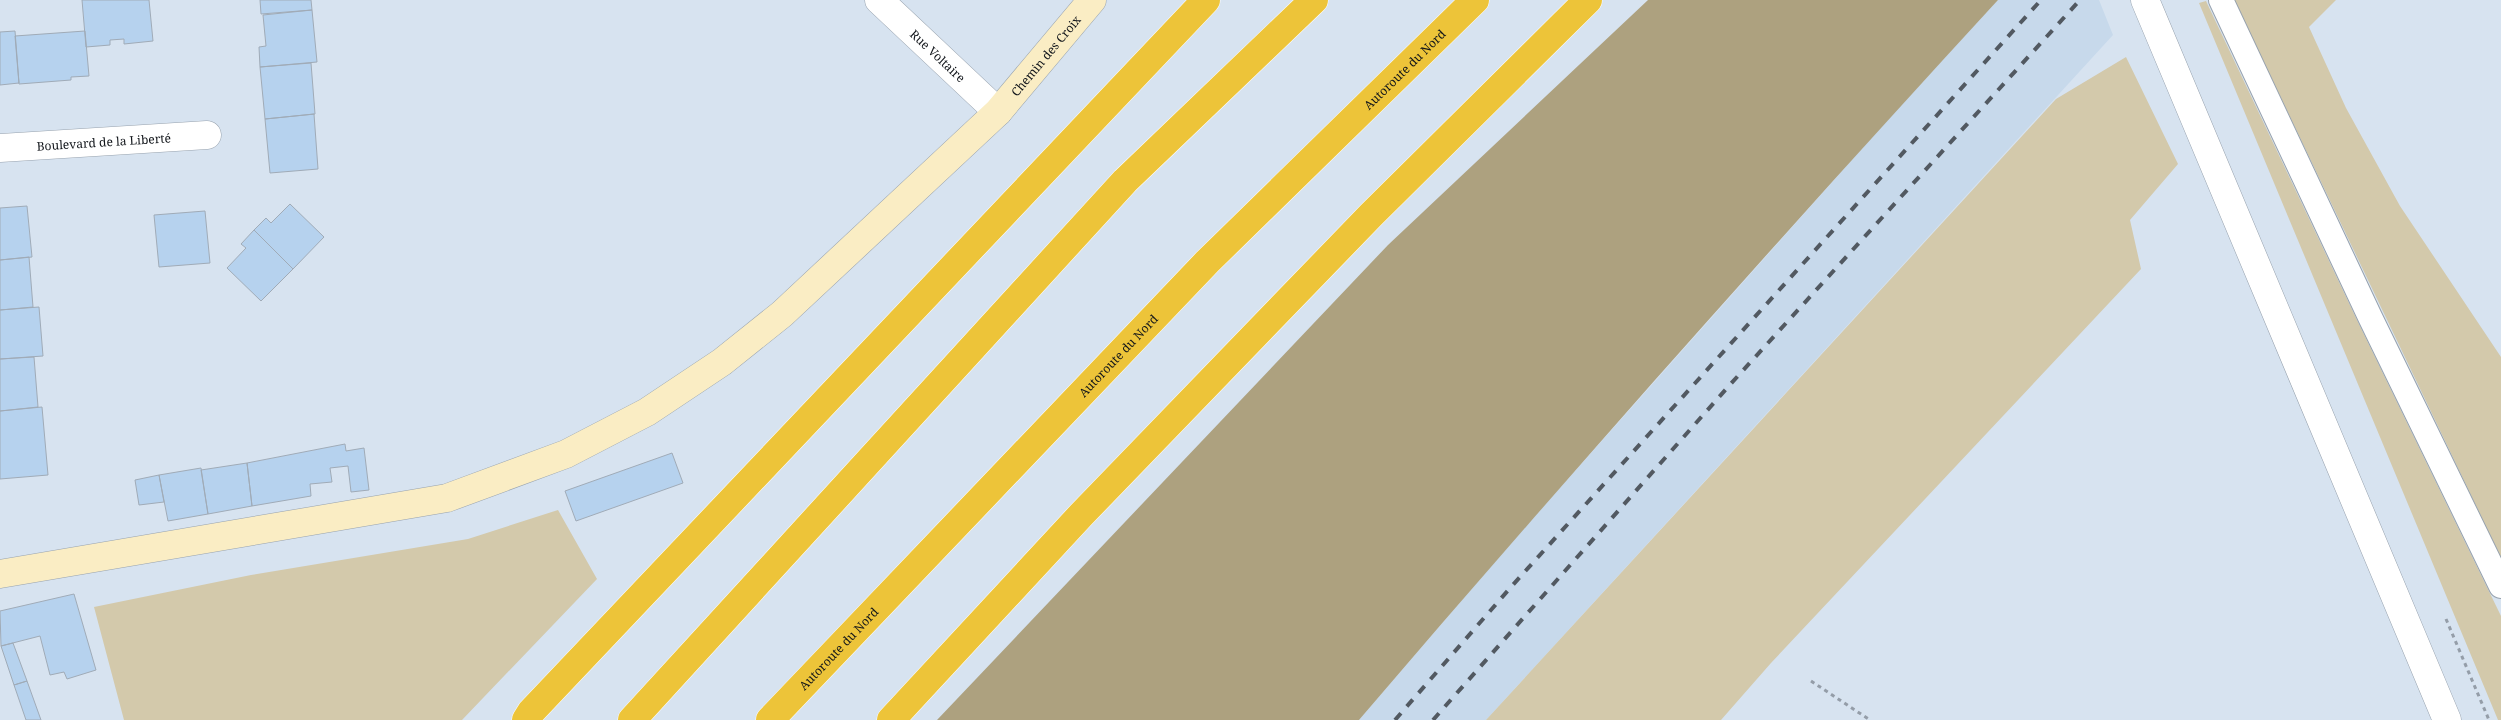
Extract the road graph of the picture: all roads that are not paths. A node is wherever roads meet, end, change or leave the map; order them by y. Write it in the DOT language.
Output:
graph roads {
  1 [pos="879,0"];
  2 [pos="1092,0"];
  3 [pos="1206,0"];
  4 [pos="1314,0"];
  5 [pos="1475,0"];
  6 [pos="1588,0"];
  7 [pos="2145,0"];
  8 [pos="2221,0"];
  9 [pos="998,112"];
  10 [pos="207,135"];
  11 [pos="0,148"];
  12 [pos="0,574"];
  13 [pos="2501,586"];
  14 [pos="525,717"];
  15 [pos="632,720"];
  16 [pos="770,720"];
  17 [pos="891,720"];
  18 [pos="2447,720"];
  1 -- 9 [label="street, Rue Voltaire"];
  2 -- 9 [label="main road, Chemin des Croix"];
  3 -- 14 [label="highway"];
  4 -- 15 [label="highway"];
  5 -- 16 [label="highway, Autoroute du Nord"];
  6 -- 17 [label="highway"];
  7 -- 18 [label="street"];
  8 -- 13 [label="lane"];
  9 -- 12 [label="main road, Chemin des Croix"];
  10 -- 11 [label="street, Boulevard de la Liberté"];
}
